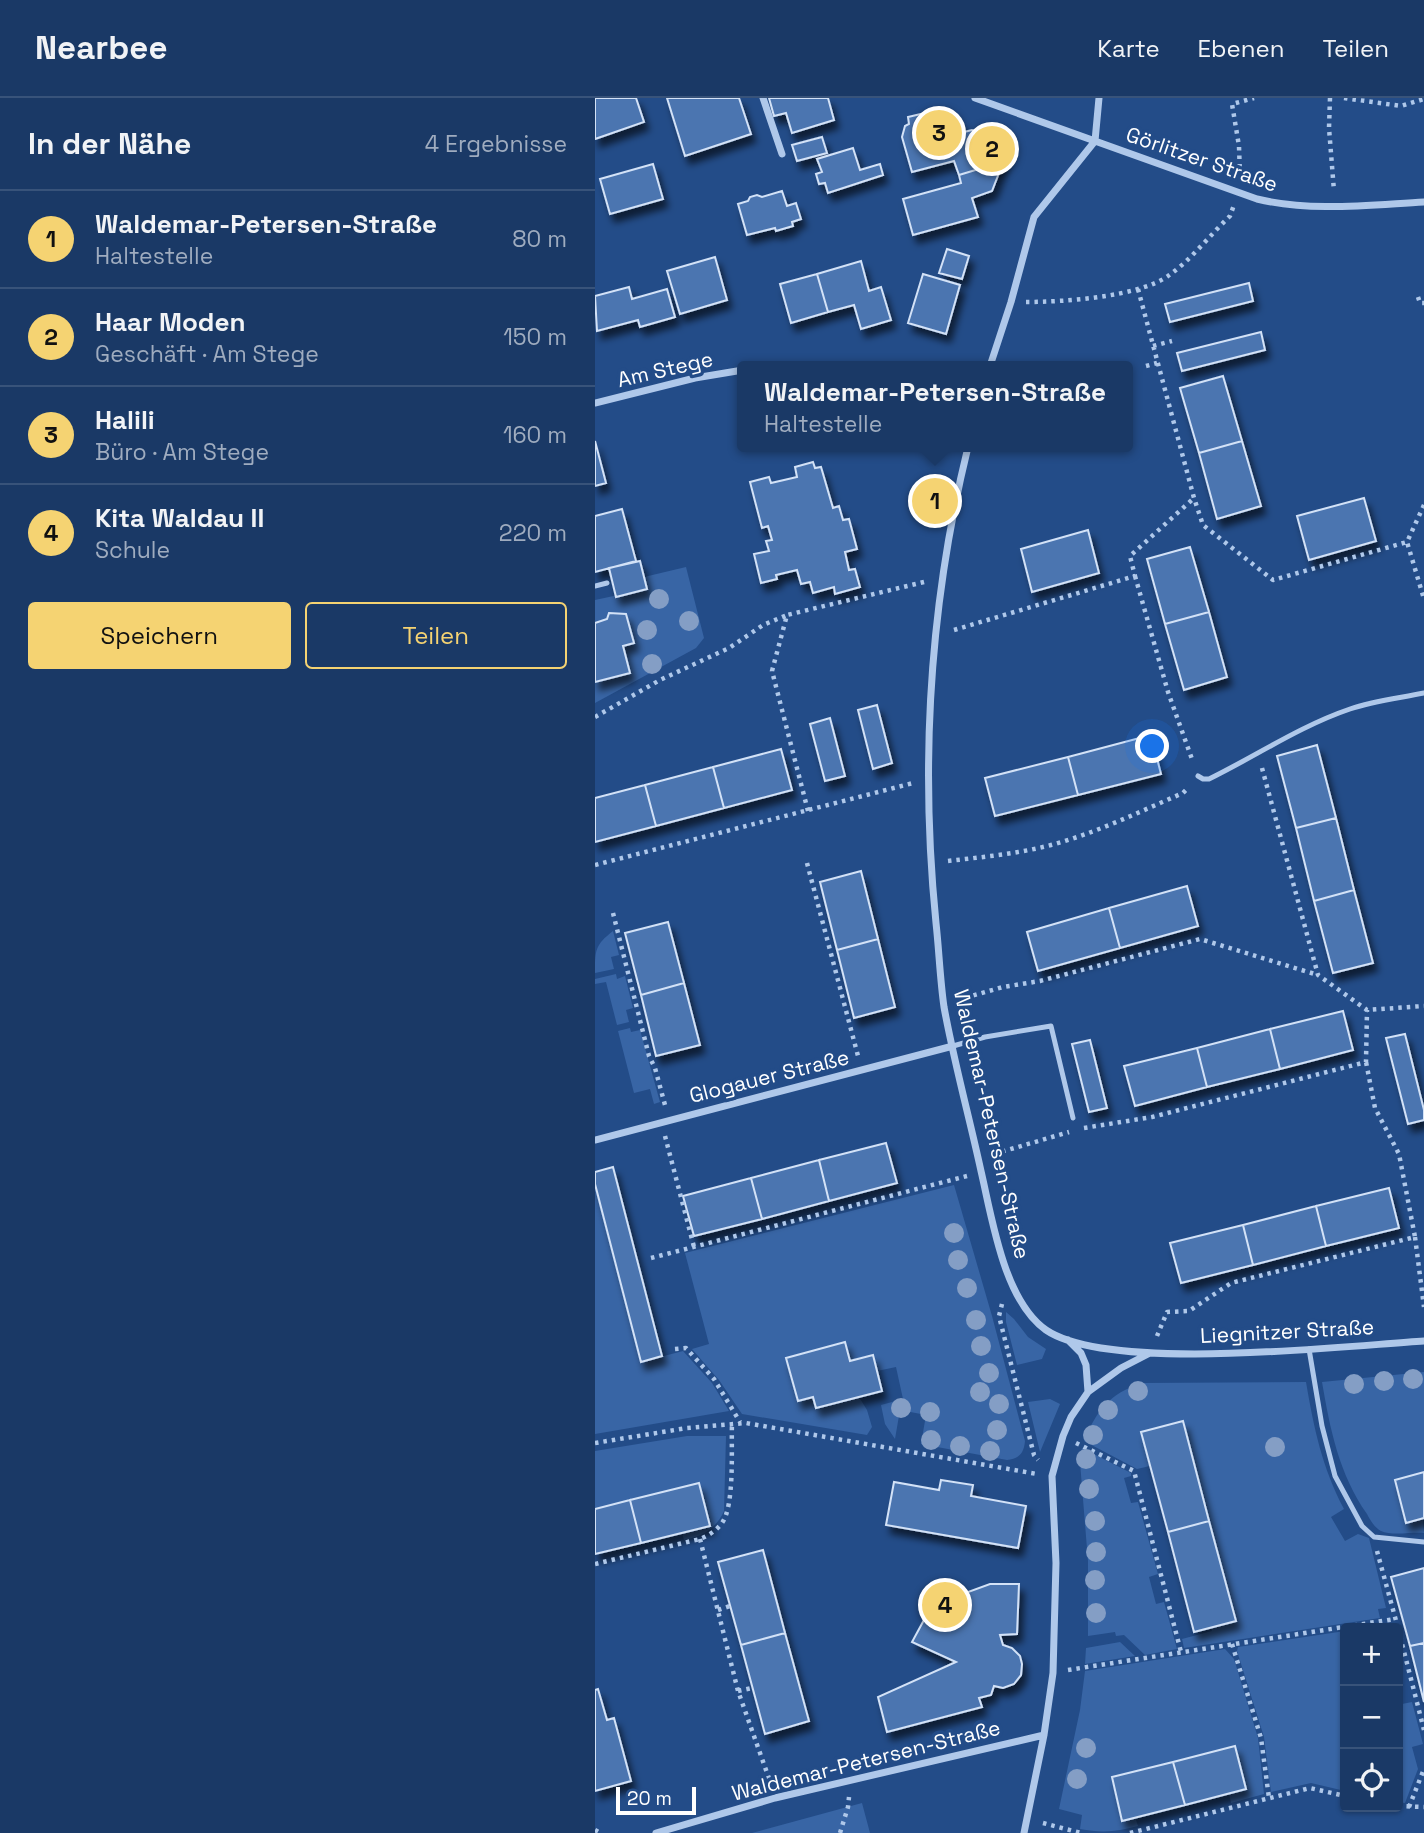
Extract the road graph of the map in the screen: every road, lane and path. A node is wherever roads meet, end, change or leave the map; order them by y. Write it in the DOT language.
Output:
graph roads {
  1 [pos="763,98"];
  2 [pos="975,98"];
  3 [pos="1098,98"];
  4 [pos="1254,98"];
  5 [pos="1330,98"];
  6 [pos="1344,98"];
  7 [pos="1424,99"];
  8 [pos="1095,141"];
  9 [pos="782,154"];
  10 [pos="1239,192"];
  11 [pos="1424,202"];
  12 [pos="1335,206"];
  13 [pos="1138,289"];
  14 [pos="1418,298"];
  15 [pos="1011,302"];
  16 [pos="1424,303"];
  17 [pos="1172,341"];
  18 [pos="1153,346"];
  19 [pos="992,361"];
  20 [pos="1157,363"];
  21 [pos="1146,366"];
  22 [pos="737,371"];
  23 [pos="595,403"];
  24 [pos="967,452"];
  25 [pos="1194,498"];
  26 [pos="1424,505"];
  27 [pos="1407,541"];
  28 [pos="1135,576"];
  29 [pos="943,578"];
  30 [pos="607,583"];
  31 [pos="595,586"];
  32 [pos="1424,599"];
  33 [pos="787,615"];
  34 [pos="936,635"];
  35 [pos="1424,693"];
  36 [pos="595,717"];
  37 [pos="1259,754"];
  38 [pos="1198,776"];
  39 [pos="928,779"];
  40 [pos="808,811"];
  41 [pos="807,863"];
  42 [pos="930,863"];
  43 [pos="595,865"];
  44 [pos="613,913"];
  45 [pos="1318,975"];
  46 [pos="944,1004"];
  47 [pos="1424,1006"];
  48 [pos="1367,1010"];
  49 [pos="953,1046"];
  50 [pos="1366,1062"];
  51 [pos="862,1070"];
  52 [pos="1073,1118"];
  53 [pos="665,1121"];
  54 [pos="595,1140"];
  55 [pos="978,1158"];
  56 [pos="981,1172"];
  57 [pos="1415,1237"];
  58 [pos="694,1247"];
  59 [pos="651,1258"];
  60 [pos="1008,1275"];
  61 [pos="1424,1307"];
  62 [pos="1068,1339"];
  63 [pos="1424,1341"];
  64 [pos="675,1349"];
  65 [pos="1310,1349"];
  66 [pos="1151,1353"];
  67 [pos="1088,1392"];
  68 [pos="732,1423"];
  69 [pos="740,1423"];
  70 [pos="1063,1436"];
  71 [pos="595,1443"];
  72 [pos="1052,1476"];
  73 [pos="1374,1537"];
  74 [pos="700,1539"];
  75 [pos="1424,1542"];
  76 [pos="595,1564"];
  77 [pos="730,1606"];
  78 [pos="718,1610"];
  79 [pos="1395,1619"];
  80 [pos="1396,1623"];
  81 [pos="1232,1644"];
  82 [pos="1403,1648"];
  83 [pos="1181,1652"];
  84 [pos="1053,1673"];
  85 [pos="752,1688"];
  86 [pos="738,1691"];
  87 [pos="1424,1730"];
  88 [pos="1044,1735"];
  89 [pos="1424,1769"];
  90 [pos="849,1780"];
  91 [pos="1340,1795"];
  92 [pos="775,1798"];
  93 [pos="1269,1798"];
  94 [pos="1403,1806"];
  95 [pos="1409,1807"];
  96 [pos="1424,1807"];
  97 [pos="1029,1819"];
  98 [pos="595,1830"];
  99 [pos="600,1833"];
  100 [pos="656,1833"];
  101 [pos="840,1833"];
  102 [pos="1024,1833"];
  103 [pos="1080,1833"];
  104 [pos="1130,1833"];
  1 -- 9 [label="street"];
  2 -- 8 [label="street"];
  3 -- 8 [label="street"];
  4 -- 10 [label="path"];
  5 -- 12 [label="path"];
  6 -- 7 [label="path"];
  8 -- 10 [label="street, Görlitzer Straße"];
  8 -- 15 [label="street"];
  10 -- 12 [label="street, Görlitzer Straße"];
  10 -- 13 [label="path"];
  11 -- 12 [label="street, Görlitzer Straße"];
  13 -- 15 [label="path"];
  13 -- 18 [label="path"];
  14 -- 16 [label="path"];
  15 -- 19 [label="street"];
  17 -- 18 [label="path"];
  18 -- 20 [label="path"];
  20 -- 21 [label="path"];
  20 -- 25 [label="path"];
  22 -- 23 [label="street, Am Stege"];
  24 -- 29 [label="street, Waldemar-Petersen-Straße"];
  25 -- 27 [label="path"];
  25 -- 28 [label="path"];
  26 -- 27 [label="path"];
  27 -- 32 [label="path"];
  28 -- 34 [label="path"];
  28 -- 38 [label="path"];
  29 -- 33 [label="path"];
  29 -- 34 [label="street, Waldemar-Petersen-Straße"];
  30 -- 31 [label="lane"];
  33 -- 36 [label="path"];
  33 -- 40 [label="path"];
  34 -- 39 [label="street, Waldemar-Petersen-Straße"];
  35 -- 37 [label="lane"];
  37 -- 38 [label="lane"];
  37 -- 45 [label="path"];
  38 -- 42 [label="path"];
  39 -- 40 [label="path"];
  39 -- 42 [label="street, Waldemar-Petersen-Straße"];
  40 -- 43 [label="path"];
  41 -- 51 [label="path"];
  42 -- 46 [label="street, Waldemar-Petersen-Straße"];
  44 -- 53 [label="path"];
  45 -- 46 [label="path"];
  45 -- 48 [label="path"];
  46 -- 49 [label="street, Waldemar-Petersen-Straße"];
  47 -- 48 [label="path"];
  48 -- 50 [label="path"];
  49 -- 51 [label="street, Glogauer Straße"];
  49 -- 52 [label="lane"];
  49 -- 55 [label="street, Waldemar-Petersen-Straße"];
  50 -- 55 [label="path"];
  50 -- 57 [label="path"];
  51 -- 53 [label="street, Glogauer Straße"];
  53 -- 54 [label="street, Glogauer Straße"];
  53 -- 58 [label="path"];
  55 -- 56 [label="street, Waldemar-Petersen-Straße"];
  56 -- 58 [label="path"];
  56 -- 60 [label="street, Waldemar-Petersen-Straße"];
  57 -- 61 [label="path"];
  57 -- 66 [label="path"];
  58 -- 59 [label="path"];
  60 -- 62 [label="street, Waldemar-Petersen-Straße"];
  60 -- 72 [label="path"];
  62 -- 66 [label="street, Liegnitzer Straße"];
  62 -- 67 [label="street"];
  63 -- 65 [label="street, Liegnitzer Straße"];
  64 -- 69 [label="path"];
  65 -- 66 [label="street, Liegnitzer Straße"];
  65 -- 73 [label="lane"];
  66 -- 67 [label="street, Liegnitzer Straße"];
  67 -- 70 [label="street"];
  68 -- 69 [label="path"];
  68 -- 71 [label="path"];
  68 -- 74 [label="path"];
  69 -- 72 [label="path"];
  70 -- 72 [label="street"];
  70 -- 83 [label="path"];
  72 -- 84 [label="street"];
  73 -- 75 [label="lane"];
  73 -- 79 [label="path"];
  74 -- 76 [label="path"];
  74 -- 78 [label="path"];
  77 -- 78 [label="path"];
  78 -- 86 [label="path"];
  79 -- 80 [label="path"];
  79 -- 81 [label="path"];
  81 -- 83 [label="path"];
  81 -- 93 [label="path"];
  82 -- 87 [label="path"];
  83 -- 84 [label="path"];
  84 -- 88 [label="street"];
  85 -- 86 [label="path"];
  86 -- 92 [label="path"];
  88 -- 90 [label="street, Waldemar-Petersen-Straße"];
  88 -- 97 [label="street"];
  89 -- 95 [label="path"];
  90 -- 92 [label="street, Waldemar-Petersen-Straße"];
  90 -- 101 [label="path"];
  91 -- 93 [label="path"];
  92 -- 100 [label="street, Waldemar-Petersen-Straße"];
  93 -- 104 [label="path"];
  94 -- 95 [label="path"];
  95 -- 96 [label="path"];
  97 -- 102 [label="street"];
  97 -- 103 [label="path"];
  98 -- 99 [label="path"];
}
